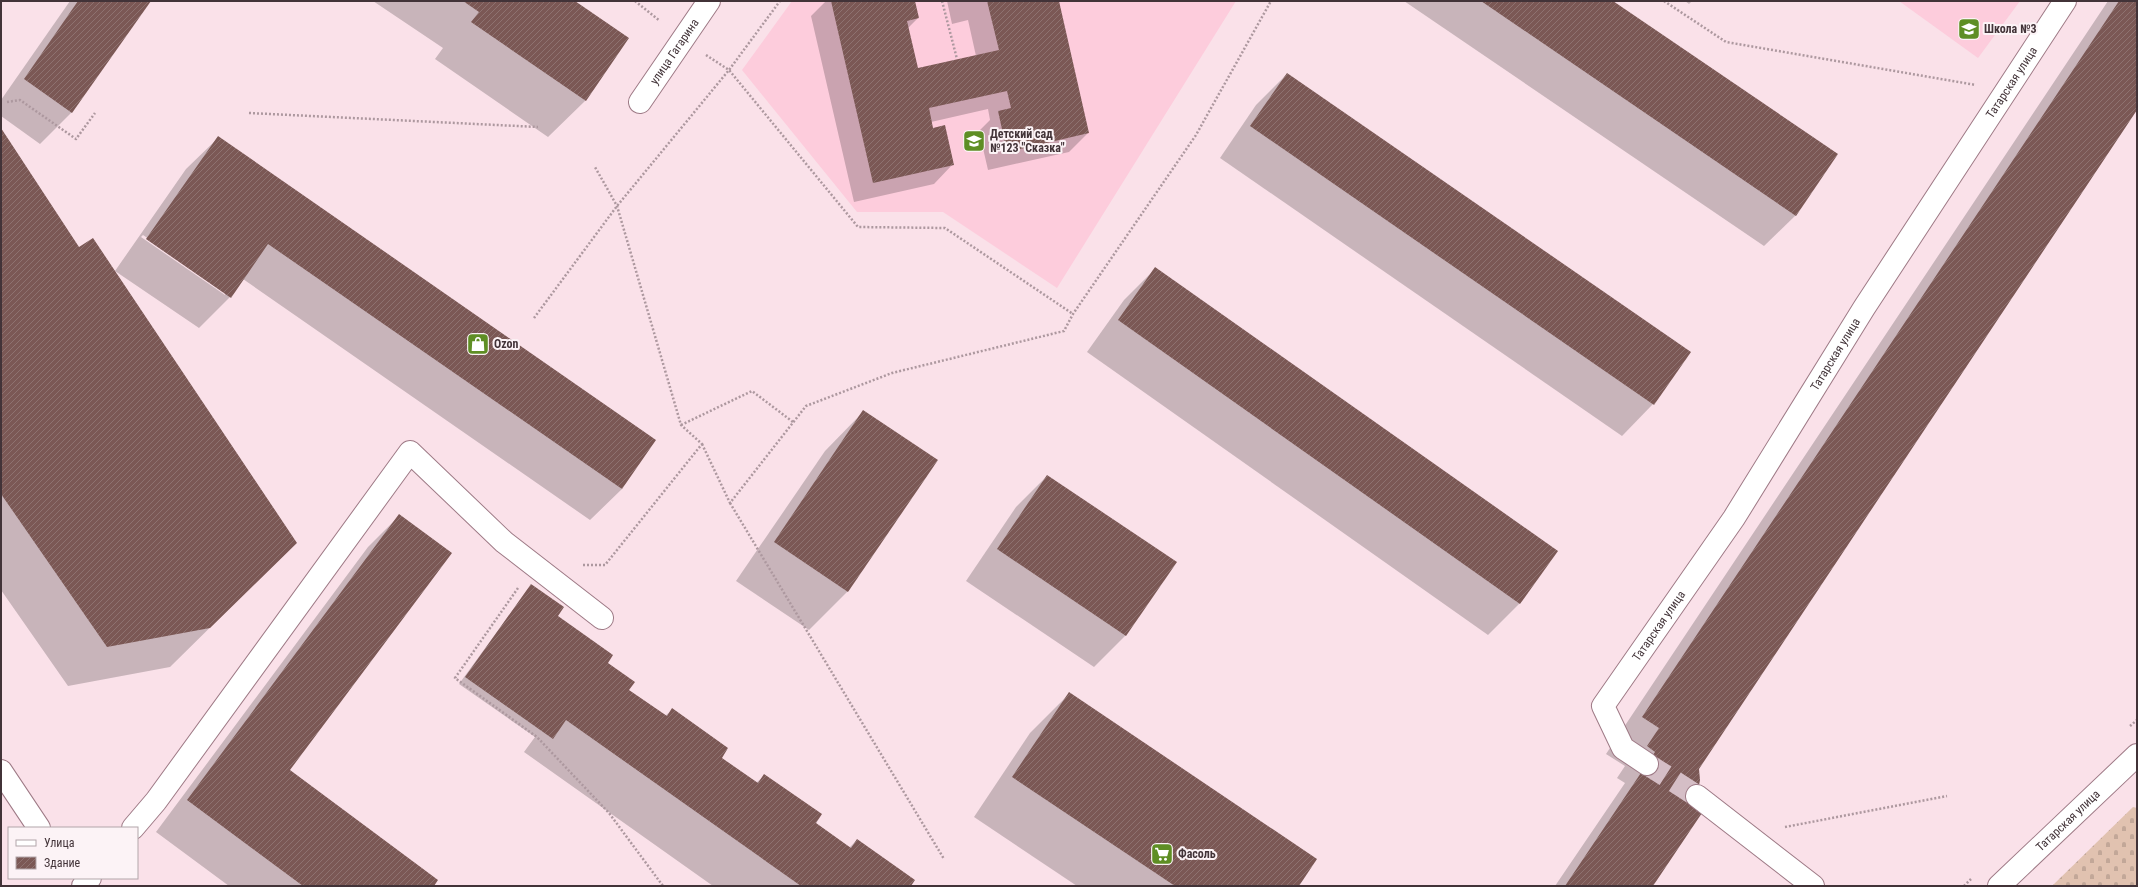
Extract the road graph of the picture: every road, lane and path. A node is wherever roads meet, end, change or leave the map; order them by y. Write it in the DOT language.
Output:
graph roads {
  1 [pos="635,1"];
  2 [pos="780,1"];
  3 [pos="942,1"];
  4 [pos="1271,1"];
  5 [pos="1664,1"];
  6 [pos="2065,1"];
  7 [pos="700,4"];
  8 [pos="682,39"];
  9 [pos="957,59"];
  10 [pos="729,70"];
  11 [pos="2007,90"];
  12 [pos="7,102"];
  13 [pos="640,102"];
  14 [pos="95,113"];
  15 [pos="250,113"];
  16 [pos="538,127"];
  17 [pos="595,167"];
  18 [pos="617,206"];
  19 [pos="1073,314"];
  20 [pos="534,318"];
  21 [pos="794,422"];
  22 [pos="680,424"];
  23 [pos="702,444"];
  24 [pos="730,503"];
  25 [pos="534,565"];
  26 [pos="582,565"];
  27 [pos="602,618"];
  28 [pos="2137,755"];
  29 [pos="1647,764"];
  30 [pos="1,771"];
  31 [pos="1697,796"];
  32 [pos="1947,796"];
  33 [pos="38,827"];
  34 [pos="134,827"];
  35 [pos="1745,835"];
  36 [pos="944,859"];
  37 [pos="663,886"];
  38 [pos="1813,886"];
  39 [pos="2000,886"];
  1 -- 8 [label="path"];
  2 -- 10 [label="path"];
  3 -- 9 [label="path"];
  4 -- 19 [label="path"];
  5 -- 11 [label="path"];
  6 -- 11 [label="street, Татарская улица"];
  7 -- 8 [label="street, улица Гагарина"];
  8 -- 10 [label="path"];
  8 -- 13 [label="street, улица Гагарина"];
  10 -- 18 [label="path"];
  10 -- 19 [label="path"];
  11 -- 29 [label="street, Татарская улица"];
  12 -- 14 [label="path"];
  15 -- 16 [label="path"];
  17 -- 18 [label="path"];
  18 -- 20 [label="path"];
  18 -- 22 [label="path"];
  19 -- 21 [label="path"];
  21 -- 22 [label="path"];
  21 -- 24 [label="path"];
  22 -- 23 [label="path"];
  23 -- 24 [label="path"];
  23 -- 26 [label="path"];
  24 -- 36 [label="path"];
  25 -- 27 [label="street"];
  25 -- 34 [label="street"];
  25 -- 37 [label="path"];
  28 -- 39 [label="street, Татарская улица"];
  30 -- 33 [label="street"];
  31 -- 35 [label="street"];
  32 -- 35 [label="path"];
  35 -- 38 [label="street"];
}
